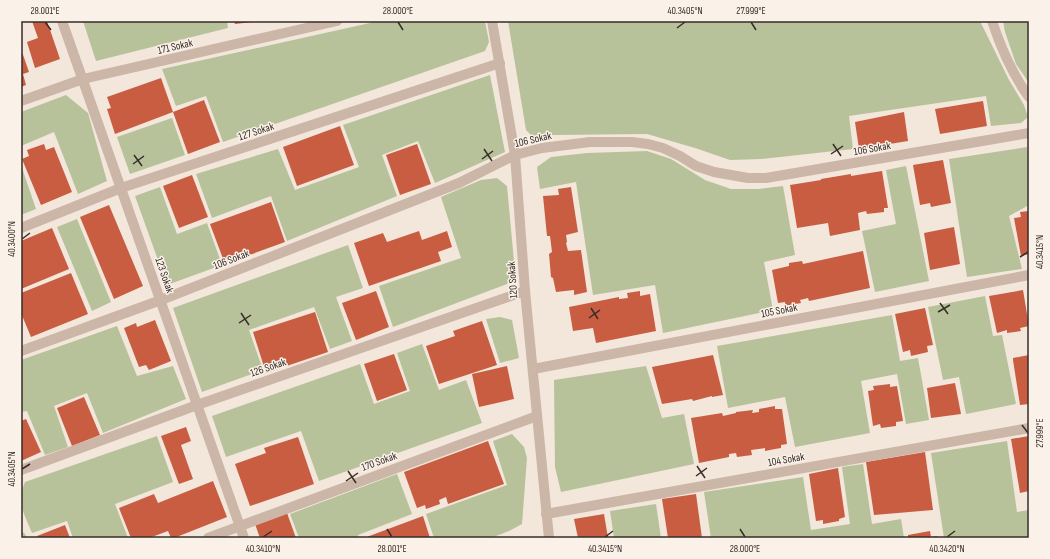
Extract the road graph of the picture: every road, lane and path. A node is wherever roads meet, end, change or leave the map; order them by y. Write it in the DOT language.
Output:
graph roads {
  1 [pos="62,21"];
  2 [pos="337,21"];
  3 [pos="492,21"];
  4 [pos="992,21"];
  5 [pos="500,63"];
  6 [pos="83,79"];
  7 [pos="1029,97"];
  8 [pos="21,101"];
  9 [pos="1029,133"];
  10 [pos="515,154"];
  11 [pos="121,188"];
  12 [pos="21,228"];
  13 [pos="1029,275"];
  14 [pos="525,291"];
  15 [pos="160,300"];
  16 [pos="21,351"];
  17 [pos="533,369"];
  18 [pos="197,405"];
  19 [pos="537,416"];
  20 [pos="1029,428"];
  21 [pos="21,470"];
  22 [pos="546,514"];
  23 [pos="240,526"];
  24 [pos="208,538"];
  25 [pos="244,538"];
  26 [pos="549,538"];
  1 -- 6 [label="street, 123 Sokak"];
  2 -- 6 [label="street, 171 Sokak"];
  3 -- 5 [label="street, 120 Sokak"];
  4 -- 7 [label="street"];
  5 -- 10 [label="street, 120 Sokak"];
  5 -- 11 [label="street, 127 Sokak"];
  6 -- 8 [label="street, 171 Sokak"];
  6 -- 11 [label="street, 123 Sokak"];
  9 -- 10 [label="street, 106 Sokak"];
  10 -- 14 [label="street, 120 Sokak"];
  10 -- 15 [label="street, 106 Sokak"];
  11 -- 12 [label="street, 127 Sokak"];
  11 -- 15 [label="street, 123 Sokak"];
  13 -- 17 [label="street, 105 Sokak"];
  14 -- 17 [label="street, 120 Sokak"];
  14 -- 18 [label="street, 126 Sokak"];
  15 -- 16 [label="street, 106 Sokak"];
  15 -- 18 [label="street, 123 Sokak"];
  17 -- 19 [label="street, 120 Sokak"];
  18 -- 21 [label="street, 126 Sokak"];
  18 -- 23 [label="street, 123 Sokak"];
  19 -- 22 [label="street, 120 Sokak"];
  19 -- 23 [label="street, 170 Sokak"];
  20 -- 22 [label="street, 104 Sokak"];
  22 -- 26 [label="street, 120 Sokak"];
  23 -- 24 [label="street, 170 Sokak"];
  23 -- 25 [label="street, 123 Sokak"];
}
